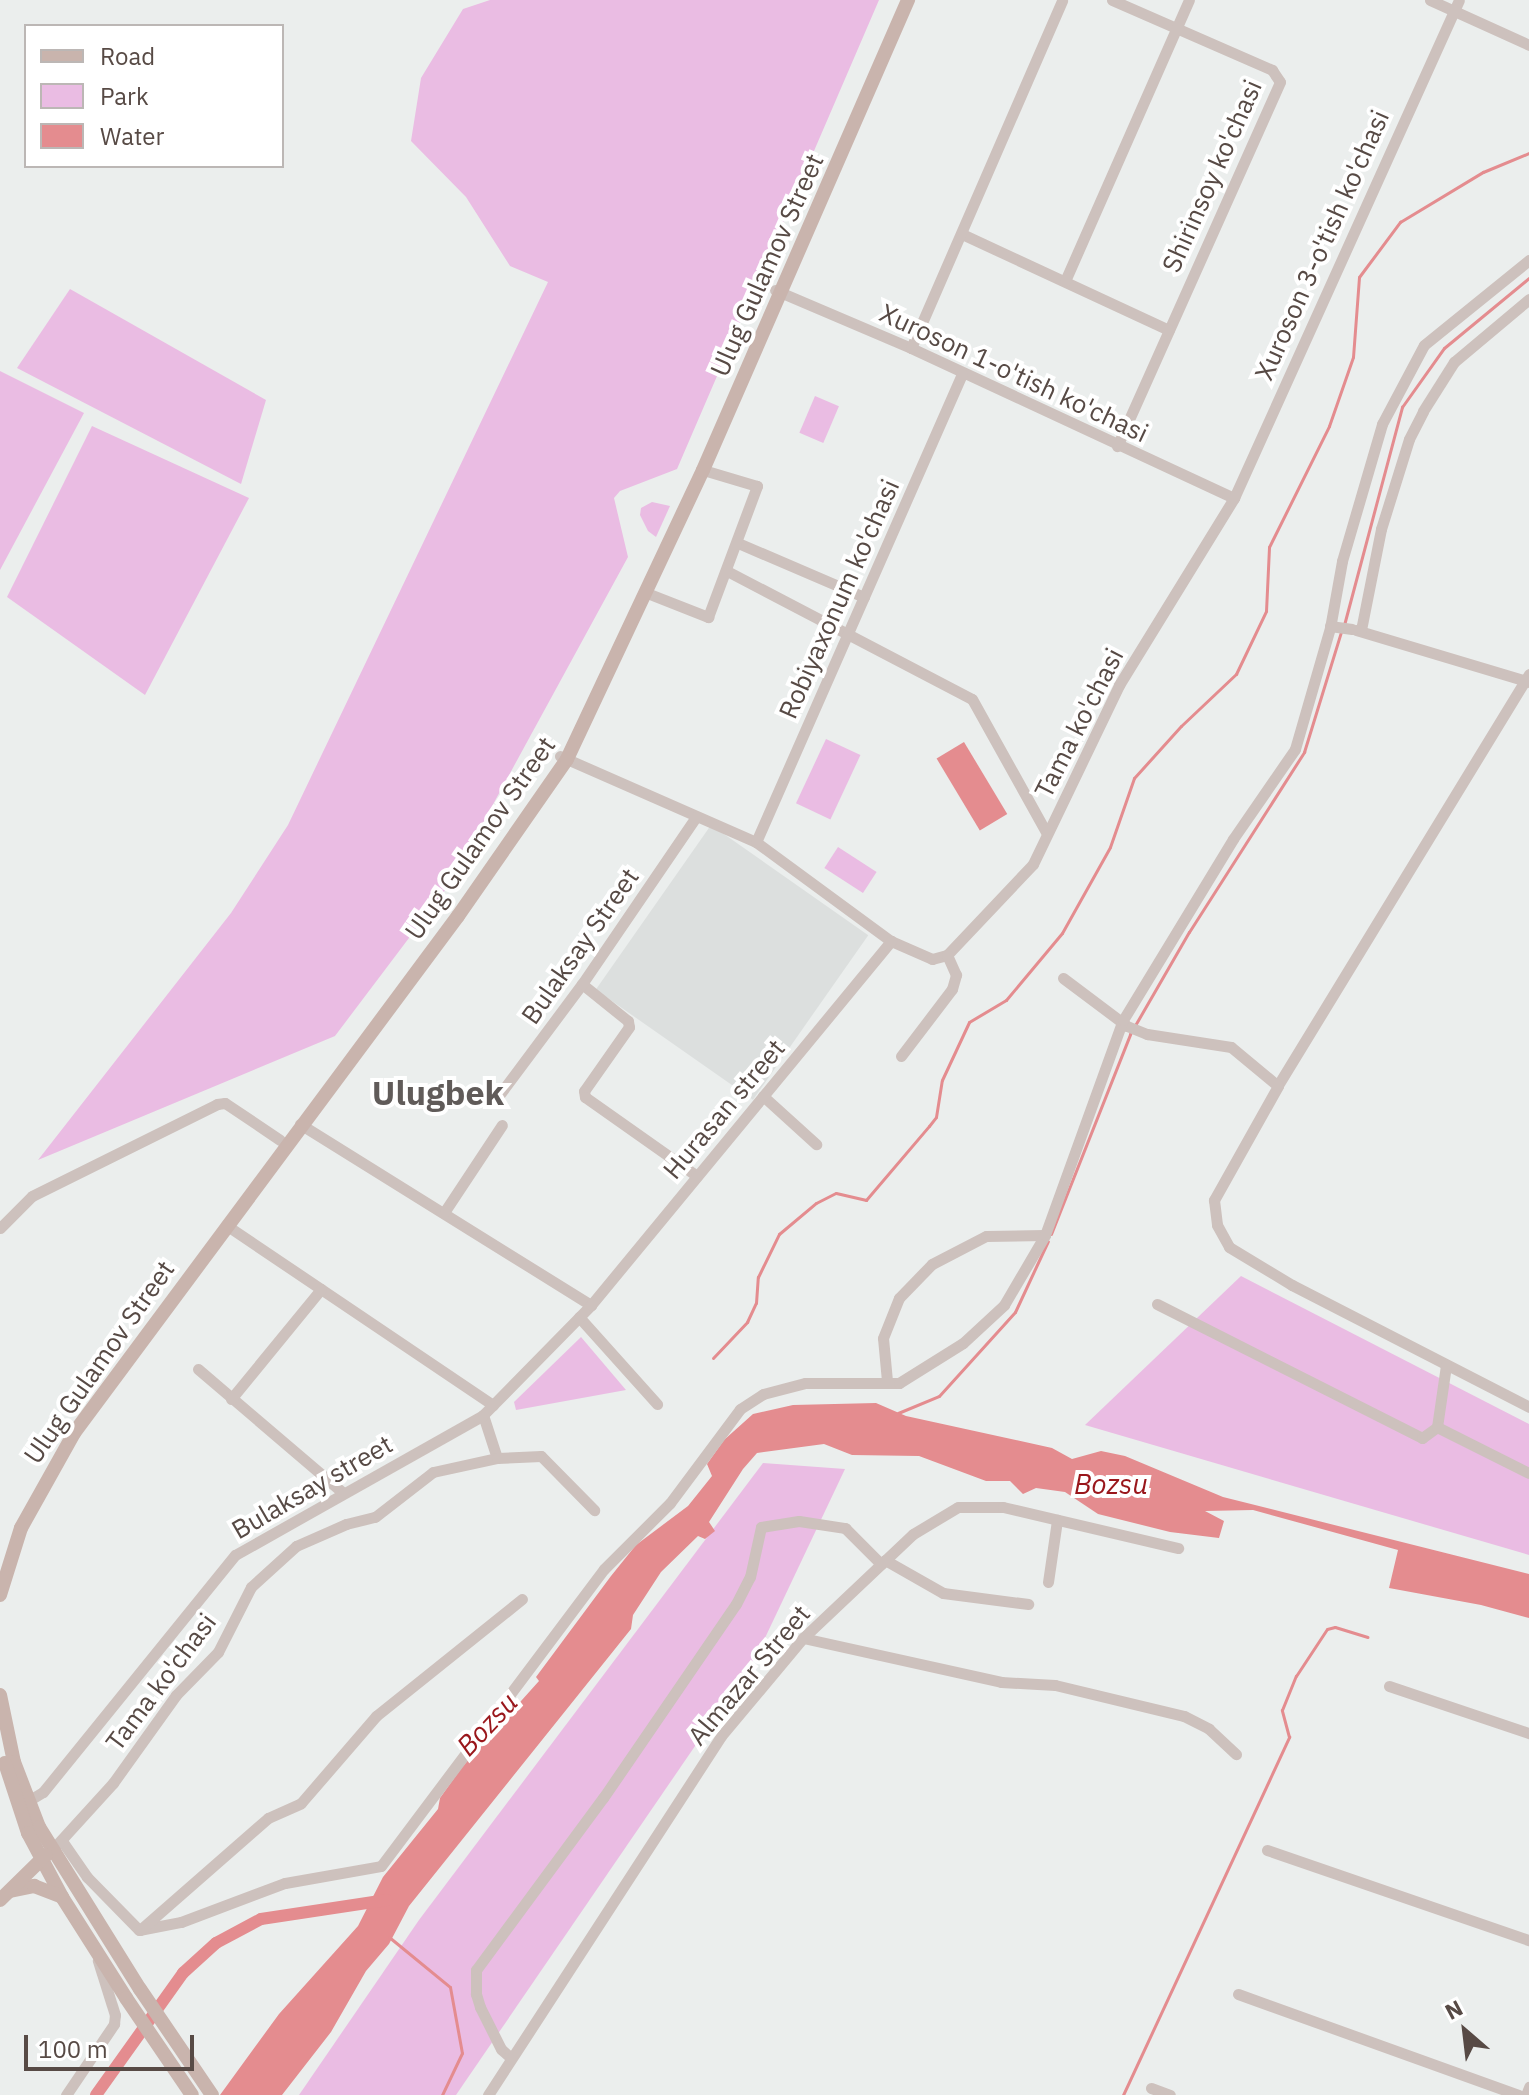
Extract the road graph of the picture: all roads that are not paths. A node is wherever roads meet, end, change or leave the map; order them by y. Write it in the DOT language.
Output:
graph roads {
  1 [pos="902,0"];
  2 [pos="908,0"];
  3 [pos="1062,0"];
  4 [pos="1112,0"];
  5 [pos="1189,0"];
  6 [pos="1430,0"];
  7 [pos="1457,5"];
  8 [pos="1176,29"];
  9 [pos="1529,45"];
  10 [pos="962,234"];
  11 [pos="1529,260"];
  12 [pos="1065,281"];
  13 [pos="777,292"];
  14 [pos="1529,299"];
  15 [pos="1169,330"];
  16 [pos="911,348"];
  17 [pos="962,374"];
  18 [pos="1117,446"];
  19 [pos="703,470"];
  20 [pos="1234,498"];
  21 [pos="738,543"];
  22 [pos="727,571"];
  23 [pos="647,593"];
  24 [pos="864,597"];
  25 [pos="1330,627"];
  26 [pos="1356,630"];
  27 [pos="848,633"];
  28 [pos="1528,679"];
  29 [pos="563,757"];
  30 [pos="696,817"];
  31 [pos="1047,834"];
  32 [pos="756,842"];
  33 [pos="891,941"];
  34 [pos="947,955"];
  35 [pos="1063,978"];
  36 [pos="582,984"];
  37 [pos="1125,1023"];
  38 [pos="901,1056"];
  39 [pos="1278,1086"];
  40 [pos="763,1096"];
  41 [pos="497,1098"];
  42 [pos="300,1124"];
  43 [pos="502,1125"];
  44 [pos="280,1140"];
  45 [pos="816,1144"];
  46 [pos="697,1176"];
  47 [pos="445,1211"];
  48 [pos="226,1225"];
  49 [pos="0,1228"];
  50 [pos="1045,1235"];
  51 [pos="321,1289"];
  52 [pos="1157,1304"];
  53 [pos="591,1305"];
  54 [pos="579,1317"];
  55 [pos="1446,1365"];
  56 [pos="198,1369"];
  57 [pos="887,1381"];
  58 [pos="231,1399"];
  59 [pos="657,1404"];
  60 [pos="493,1405"];
  61 [pos="1529,1407"];
  62 [pos="483,1415"];
  63 [pos="1437,1427"];
  64 [pos="497,1458"];
  65 [pos="1529,1473"];
  66 [pos="343,1493"];
  67 [pos="594,1510"];
  68 [pos="1057,1520"];
  69 [pos="1178,1548"];
  70 [pos="883,1562"];
  71 [pos="0,1566"];
  72 [pos="1048,1582"];
  73 [pos="0,1595"];
  74 [pos="522,1599"];
  75 [pos="1028,1604"];
  76 [pos="803,1638"];
  77 [pos="1389,1686"];
  78 [pos="0,1695"];
  79 [pos="1529,1733"];
  80 [pos="0,1744"];
  81 [pos="1236,1754"];
  82 [pos="6,1765"];
  83 [pos="23,1804"];
  84 [pos="52,1850"];
  85 [pos="1267,1850"];
  86 [pos="3,1896"];
  87 [pos="62,1897"];
  88 [pos="139,1930"];
  89 [pos="1529,1940"];
  90 [pos="95,1951"];
  91 [pos="1238,1994"];
  92 [pos="511,2058"];
  93 [pos="1529,2087"];
  94 [pos="1151,2088"];
  95 [pos="210,2093"];
  96 [pos="66,2095"];
  97 [pos="192,2095"];
  98 [pos="488,2095"];
  99 [pos="1170,2095"];
  100 [pos="1518,2095"];
  101 [pos="1526,2095"];
  1 -- 13 [label="main road, Ulug Gulamov Street"];
  2 -- 13 [label="main road, Ulug Gulamov Street"];
  3 -- 10 [label="street"];
  4 -- 8 [label="street, Shirinsoy ko'chasi"];
  5 -- 8 [label="street"];
  6 -- 7 [label="street"];
  7 -- 9 [label="street"];
  7 -- 20 [label="street, Xuroson 3-o'tish ko'chasi"];
  8 -- 12 [label="street"];
  8 -- 15 [label="street, Shirinsoy ko'chasi"];
  10 -- 12 [label="street"];
  10 -- 16 [label="street"];
  11 -- 25 [label="street"];
  12 -- 15 [label="street"];
  13 -- 16 [label="street, Хuroson 1-o'tish ko'chasi"];
  13 -- 19 [label="main road, Ulug Gulamov Street"];
  13 -- 29 [label="main road, Ulug Gulamov Street"];
  14 -- 26 [label="street"];
  15 -- 18 [label="street, Shirinsoy ko'chasi"];
  16 -- 17 [label="street, Хuroson 1-o'tish ko'chasi"];
  17 -- 18 [label="street, Хuroson 1-o'tish ko'chasi"];
  17 -- 24 [label="street, Robiyaxonum ko'chasi"];
  18 -- 20 [label="street, Хuroson 1-o'tish ko'chasi"];
  19 -- 21 [label="street"];
  19 -- 23 [label="main road, Ulug Gulamov Street"];
  20 -- 31 [label="street, Tama ko'chasi"];
  21 -- 22 [label="street"];
  21 -- 24 [label="street"];
  22 -- 23 [label="street"];
  22 -- 27 [label="street"];
  23 -- 29 [label="main road, Ulug Gulamov Street"];
  24 -- 27 [label="street, Robiyaxonum ko'chasi"];
  25 -- 26 [label="street, bridge"];
  25 -- 37 [label="street"];
  26 -- 28 [label="street"];
  27 -- 31 [label="street"];
  27 -- 32 [label="street, Robiyaxonum ko'chasi"];
  28 -- 39 [label="street"];
  29 -- 30 [label="street"];
  29 -- 42 [label="main road, Ulug Gulamov Street"];
  29 -- 44 [label="main road, Ulug Gulamov Street"];
  30 -- 32 [label="street"];
  30 -- 36 [label="street, Bulaksay Street"];
  31 -- 34 [label="street, Tama ko'chasi"];
  32 -- 33 [label="street"];
  33 -- 34 [label="street"];
  33 -- 40 [label="street, Hurasan street"];
  34 -- 38 [label="street"];
  35 -- 37 [label="street"];
  36 -- 41 [label="street, Bulaksay Street"];
  36 -- 46 [label="street"];
  37 -- 39 [label="street"];
  37 -- 50 [label="street"];
  39 -- 55 [label="street"];
  40 -- 45 [label="street"];
  40 -- 46 [label="street, Hurasan street"];
  42 -- 47 [label="street"];
  42 -- 48 [label="main road, Ulug Gulamov Street"];
  43 -- 47 [label="street"];
  44 -- 49 [label="street"];
  44 -- 71 [label="main road, Ulug Gulamov Street"];
  46 -- 53 [label="street, Hurasan street"];
  47 -- 53 [label="street"];
  48 -- 51 [label="street"];
  48 -- 73 [label="main road, Ulug Gulamov Street"];
  50 -- 57 [label="street"];
  50 -- 57 [label="street"];
  51 -- 58 [label="street"];
  51 -- 60 [label="street"];
  52 -- 63 [label="street"];
  53 -- 54 [label="street, Bulaksay street"];
  54 -- 59 [label="street"];
  54 -- 60 [label="street, Bulaksay street"];
  55 -- 61 [label="street"];
  55 -- 63 [label="street"];
  56 -- 58 [label="street"];
  57 -- 88 [label="street"];
  58 -- 66 [label="street"];
  60 -- 62 [label="street, Bulaksay street"];
  62 -- 64 [label="street"];
  62 -- 66 [label="street, Bulaksay street"];
  63 -- 65 [label="street"];
  64 -- 67 [label="street, Tama ko'chasi"];
  64 -- 84 [label="street, Tama ko'chasi"];
  66 -- 83 [label="street, Bulaksay street"];
  68 -- 69 [label="street, Almazar Street"];
  68 -- 70 [label="street, Almazar Street"];
  68 -- 72 [label="street"];
  70 -- 75 [label="street"];
  70 -- 76 [label="street, Almazar Street"];
  70 -- 92 [label="street"];
  74 -- 88 [label="street"];
  76 -- 81 [label="street"];
  76 -- 92 [label="street, Almazar Street"];
  77 -- 79 [label="street"];
  78 -- 82 [label="main road"];
  80 -- 82 [label="main road"];
  82 -- 83 [label="main road"];
  83 -- 84 [label="main road"];
  84 -- 86 [label="main road"];
  84 -- 87 [label="main road"];
  84 -- 88 [label="street"];
  84 -- 95 [label="main road"];
  85 -- 89 [label="street"];
  86 -- 87 [label="main road"];
  87 -- 90 [label="main road"];
  90 -- 96 [label="street"];
  90 -- 97 [label="main road"];
  91 -- 100 [label="street"];
  92 -- 98 [label="street, Almazar Street"];
  93 -- 101 [label="street"];
  94 -- 99 [label="street"];
}
